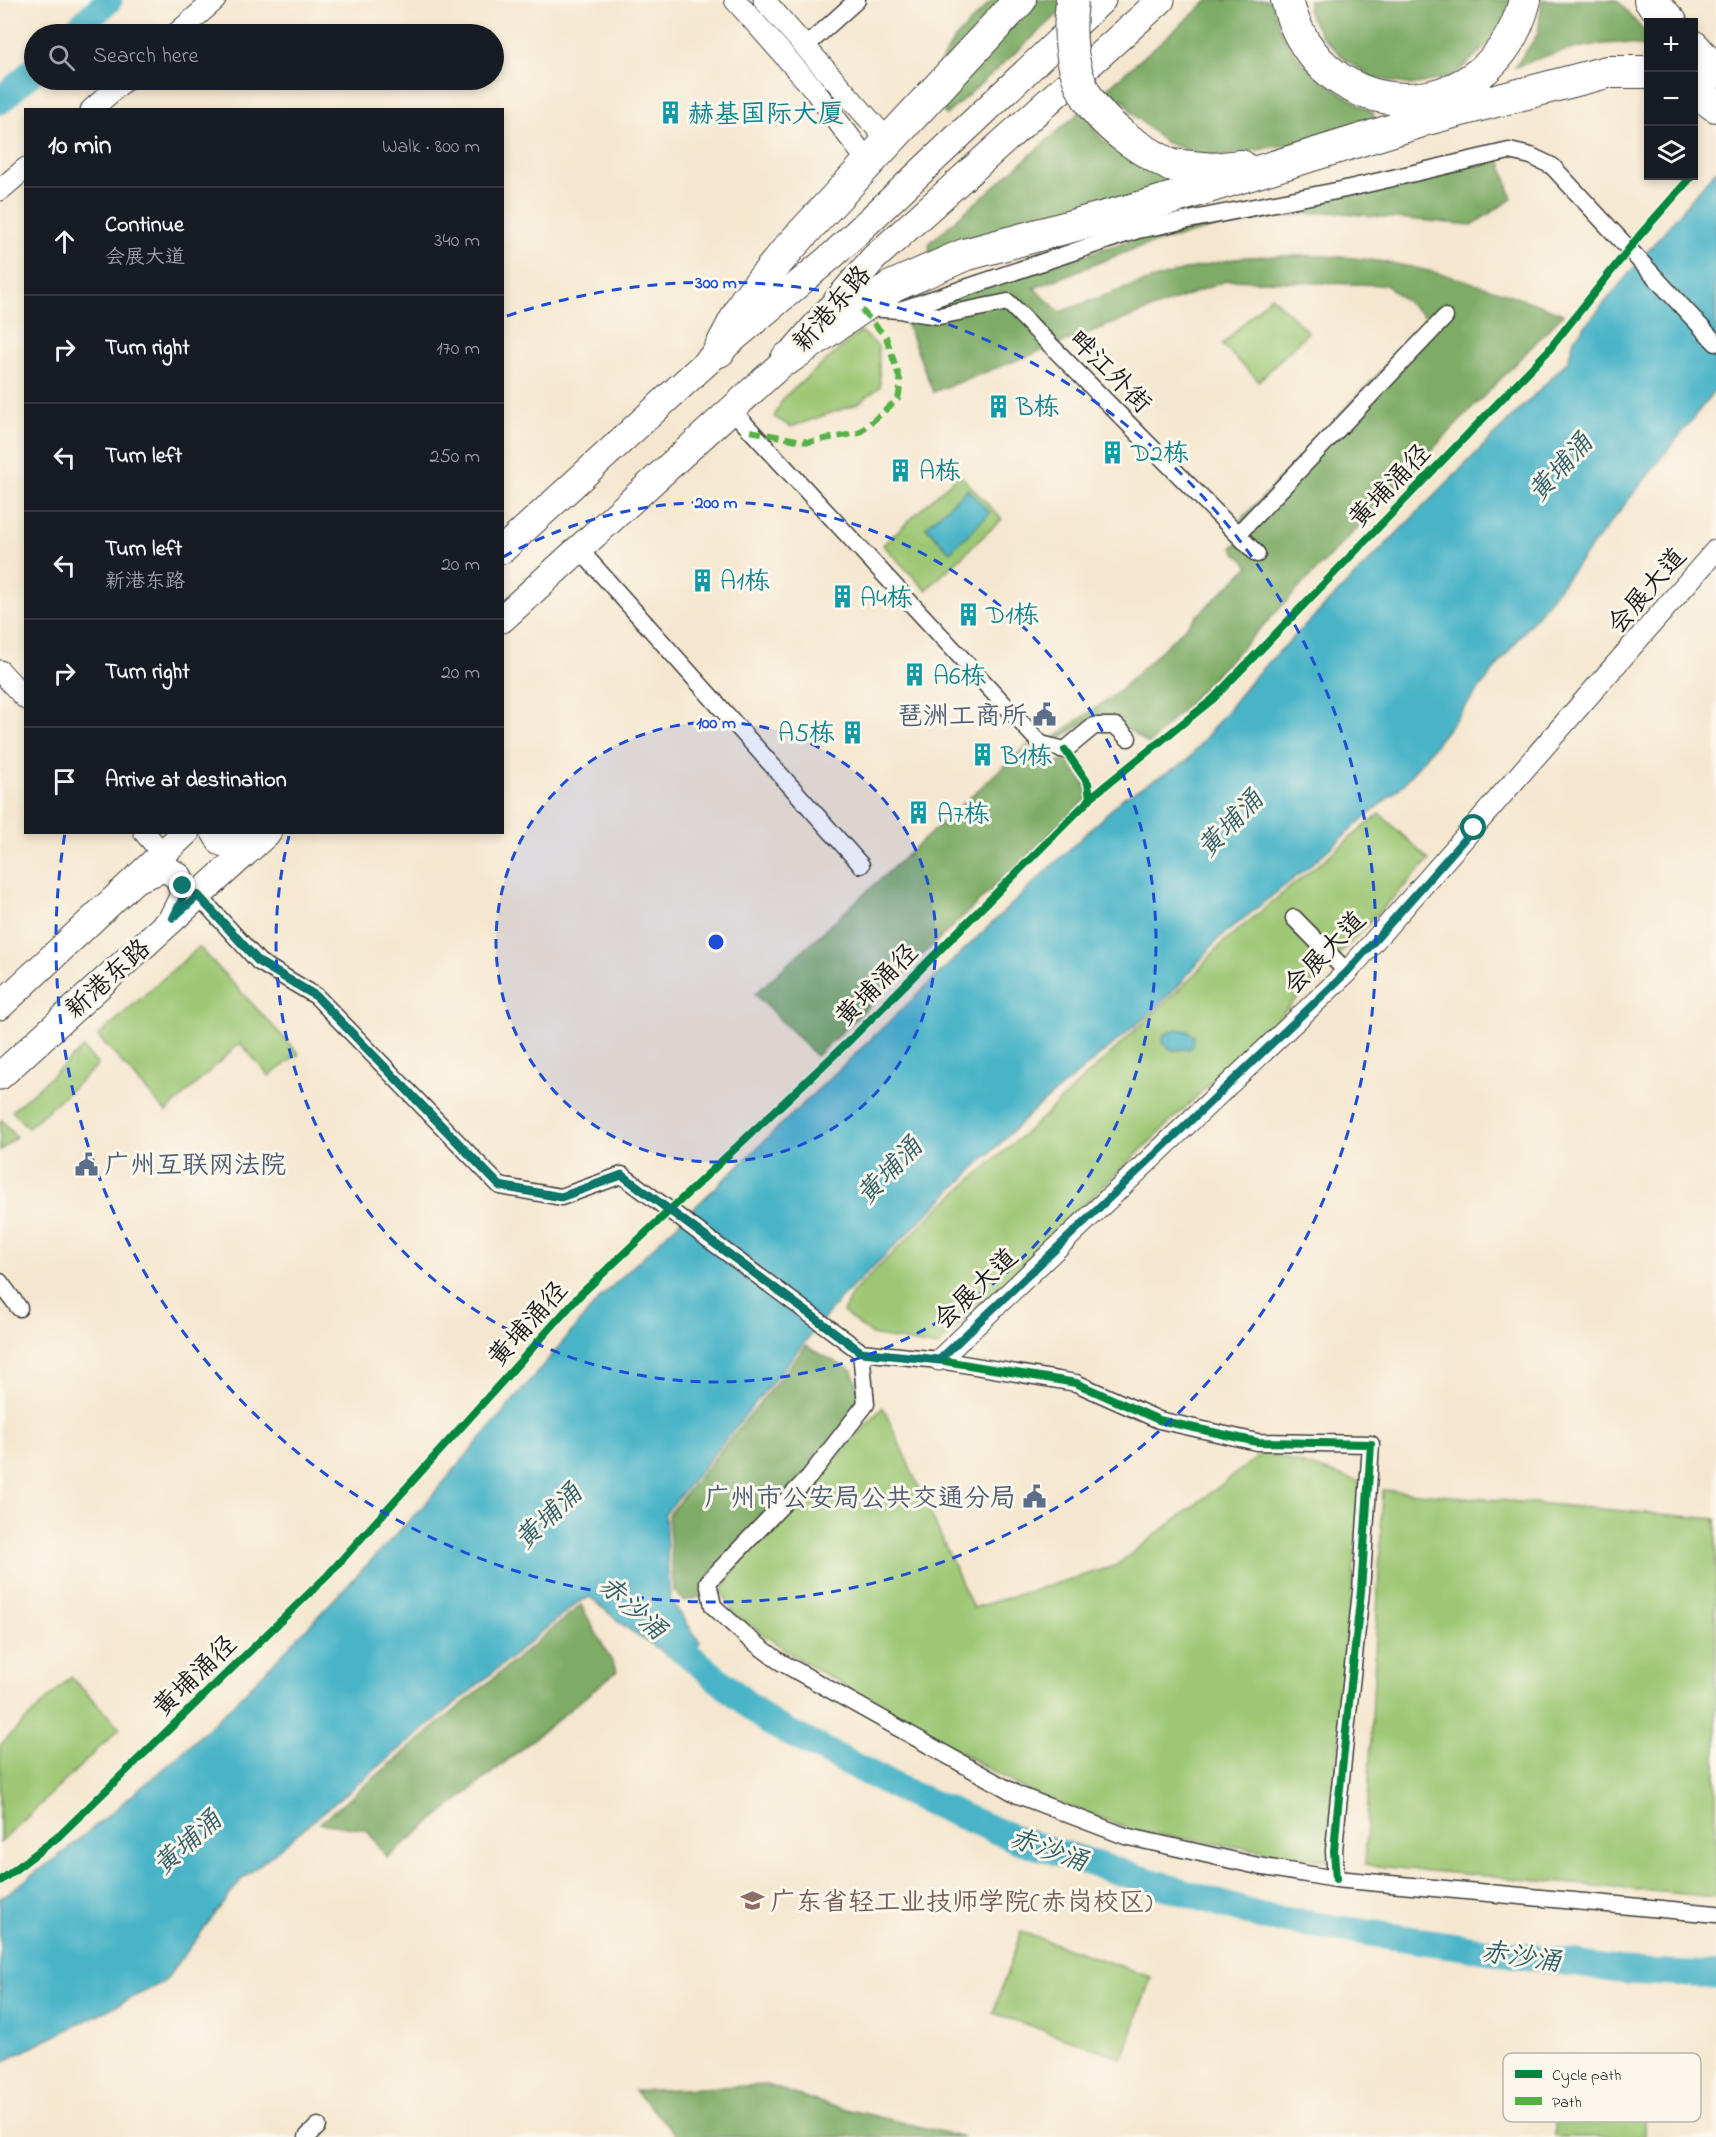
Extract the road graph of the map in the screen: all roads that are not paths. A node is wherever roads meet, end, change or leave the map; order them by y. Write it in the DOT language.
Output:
graph roads {
  1 [pos="215,0"];
  2 [pos="735,0"];
  3 [pos="764,0"];
  4 [pos="857,0"];
  5 [pos="1020,0"];
  6 [pos="1072,0"];
  7 [pos="1102,0"];
  8 [pos="1161,0"];
  9 [pos="1287,0"];
  10 [pos="1525,0"];
  11 [pos="1650,0"];
  12 [pos="1667,18"];
  13 [pos="187,24"];
  14 [pos="805,47"];
  15 [pos="1698,52"];
  16 [pos="1644,72"];
  17 [pos="1716,72"];
  18 [pos="114,90"];
  19 [pos="1698,93"];
  20 [pos="1716,106"];
  21 [pos="93,108"];
  22 [pos="1419,122"];
  23 [pos="879,152"];
  24 [pos="24,170"];
  25 [pos="0,190"];
  26 [pos="859,307"];
  27 [pos="900,310"];
  28 [pos="1445,317"];
  29 [pos="1716,343"];
  30 [pos="719,351"];
  31 [pos="787,359"];
  32 [pos="730,409"];
  33 [pos="1238,534"];
  34 [pos="504,548"];
  35 [pos="579,549"];
  36 [pos="1716,550"];
  37 [pos="1257,554"];
  38 [pos="504,617"];
  39 [pos="0,670"];
  40 [pos="24,697"];
  41 [pos="1128,738"];
  42 [pos="151,834"];
  43 [pos="216,834"];
  44 [pos="266,834"];
  45 [pos="267,834"];
  46 [pos="176,841"];
  47 [pos="861,865"];
  48 [pos="135,880"];
  49 [pos="198,896"];
  50 [pos="173,918"];
  51 [pos="1294,918"];
  52 [pos="1347,972"];
  53 [pos="0,1006"];
  54 [pos="0,1076"];
  55 [pos="0,1282"];
  56 [pos="19,1308"];
  57 [pos="861,1352"];
  58 [pos="939,1360"];
  59 [pos="1336,1879"];
  60 [pos="1716,1914"];
  1 -- 13 [label="street"];
  2 -- 23 [label="street"];
  3 -- 14 [label="street"];
  4 -- 14 [label="street"];
  5 -- 23 [label="highway"];
  6 -- 22 [label="highway, bridge"];
  7 -- 30 [label="main road, 新港东路"];
  8 -- 31 [label="main road, 新港东路"];
  9 -- 10 [label="highway"];
  11 -- 12 [label="highway"];
  14 -- 23 [label="street"];
  15 -- 17 [label="highway"];
  16 -- 22 [label="highway"];
  18 -- 21 [label="street"];
  19 -- 20 [label="highway"];
  22 -- 26 [label="highway"];
  23 -- 30 [label="highway"];
  24 -- 25 [label="street"];
  26 -- 27 [label="street"];
  26 -- 31 [label="highway"];
  27 -- 29 [label="street"];
  27 -- 33 [label="street, 畔江外街"];
  28 -- 33 [label="street"];
  30 -- 34 [label="main road, 新港东路"];
  31 -- 32 [label="main road, 新港东路"];
  32 -- 35 [label="main road, 新港东路"];
  32 -- 41 [label="street"];
  33 -- 37 [label="street, 畔江外街"];
  35 -- 38 [label="main road, 新港东路"];
  35 -- 47 [label="street"];
  36 -- 52 [label="street, 会展大道"];
  39 -- 40 [label="street"];
  42 -- 46 [label="street"];
  43 -- 44 [label="main road"];
  45 -- 49 [label="main road, 新港东路"];
  46 -- 48 [label="main road, 新港东路"];
  46 -- 49 [label="main road"];
  48 -- 50 [label="main road"];
  48 -- 53 [label="main road, 新港东路"];
  49 -- 50 [label="main road, 新港东路"];
  49 -- 57 [label="street"];
  50 -- 54 [label="main road, 新港东路"];
  51 -- 52 [label="street"];
  52 -- 58 [label="street, 会展大道"];
  55 -- 56 [label="street"];
  57 -- 58 [label="street"];
  57 -- 59 [label="street"];
  58 -- 59 [label="street"];
  59 -- 60 [label="street"];
}
